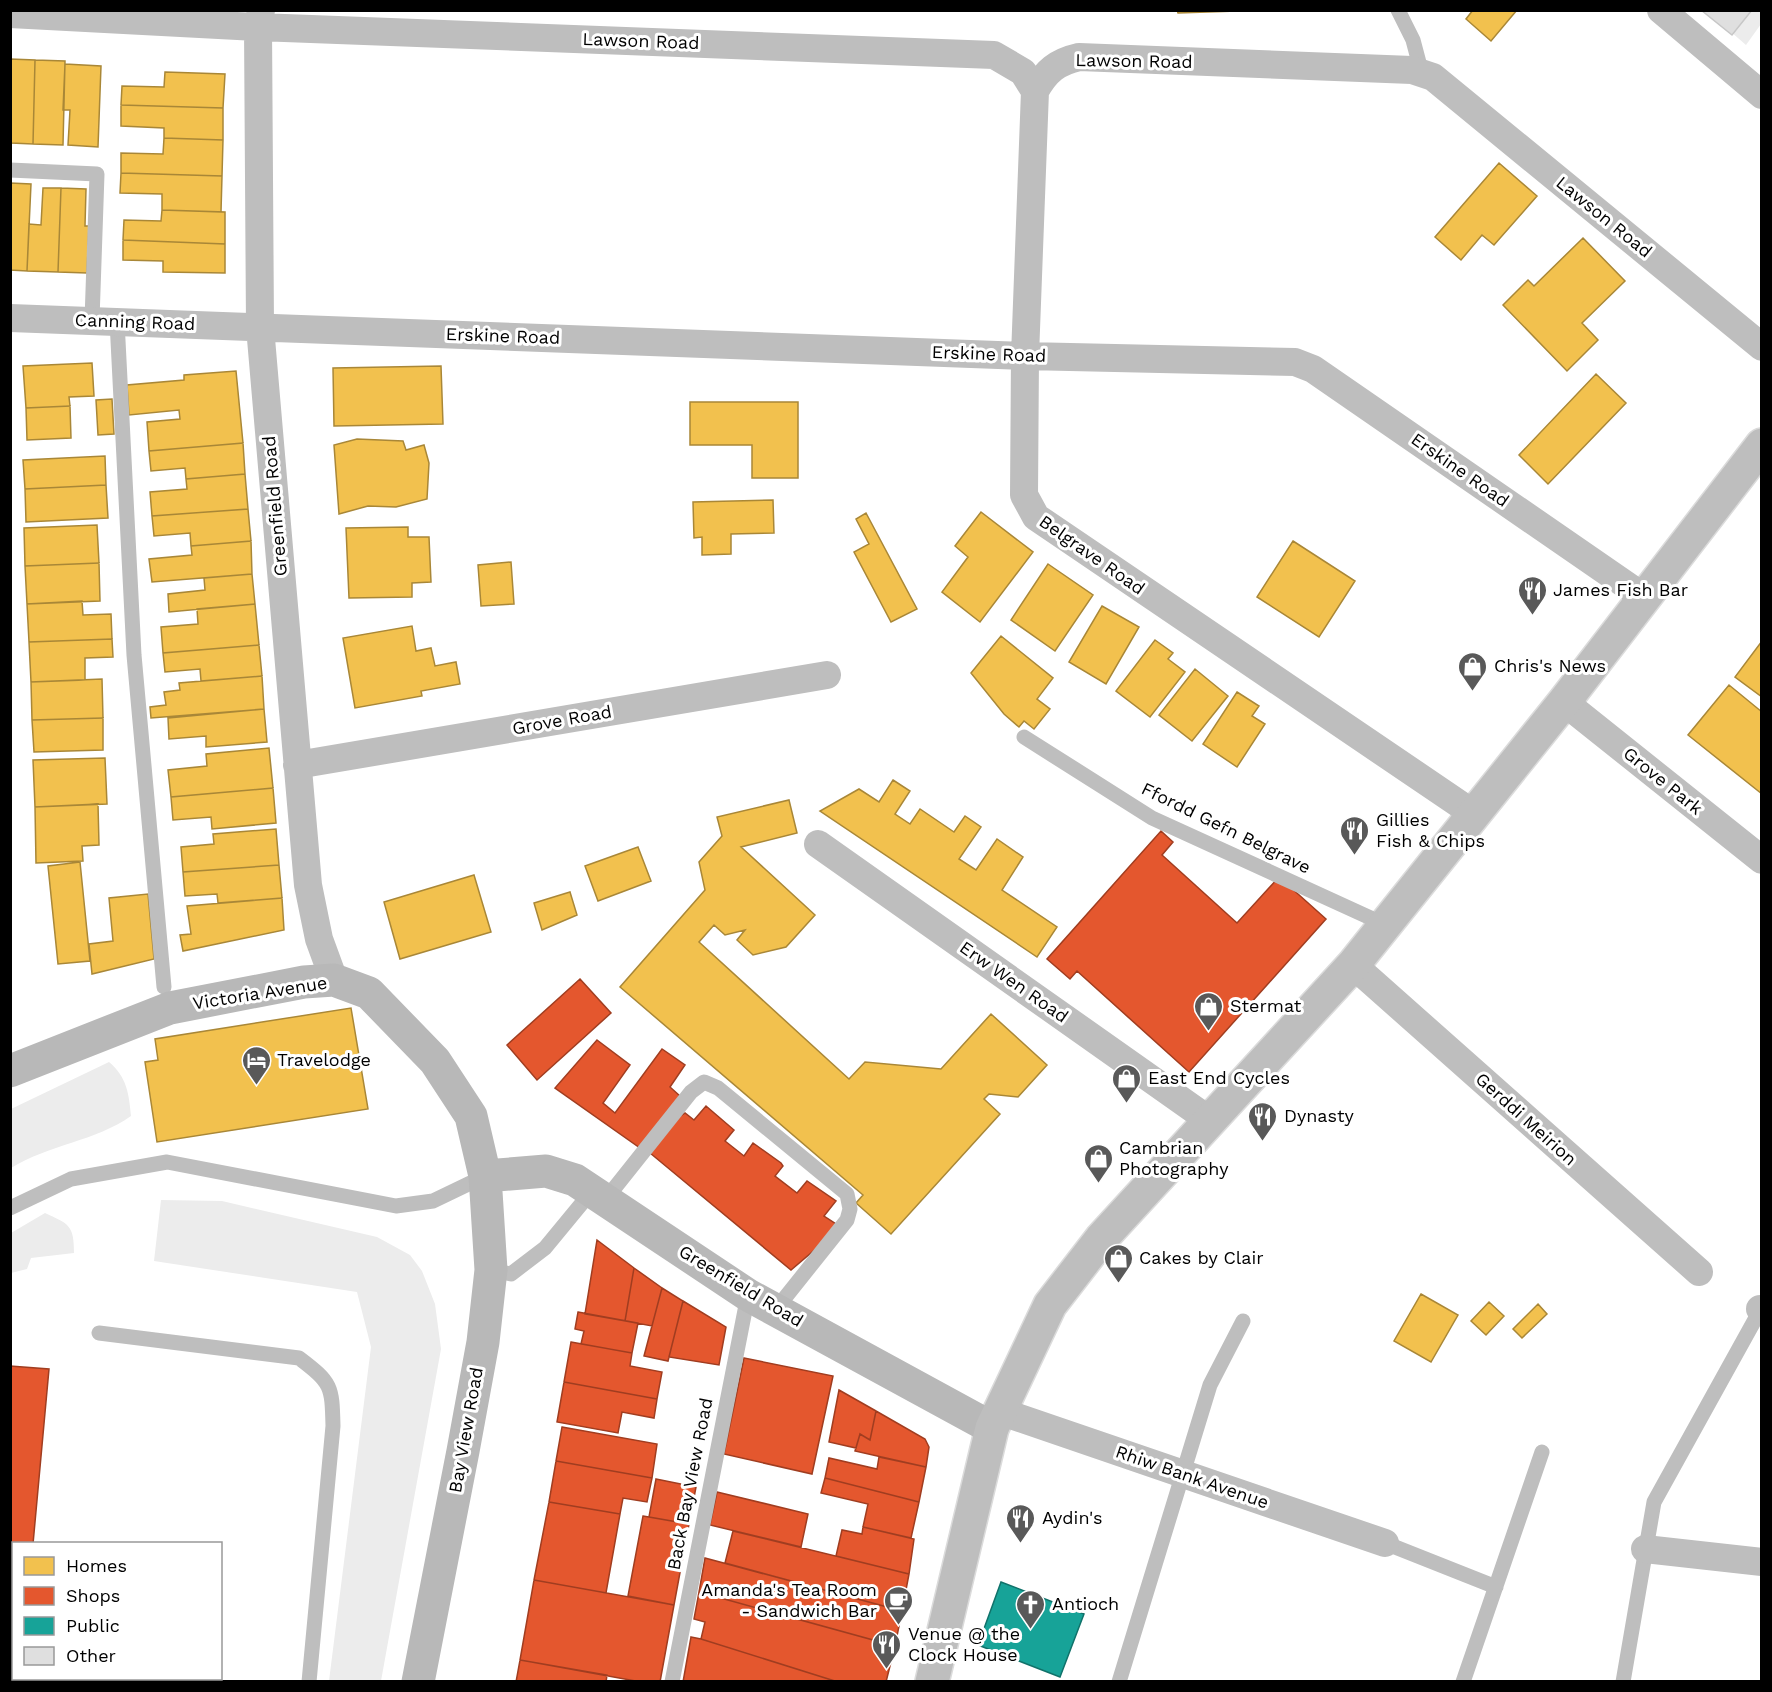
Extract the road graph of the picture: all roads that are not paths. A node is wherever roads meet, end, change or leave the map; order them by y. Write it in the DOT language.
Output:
graph roads {
  1 [pos="1398,10"];
  2 [pos="1661,10"];
  3 [pos="10,14"];
  4 [pos="77,14"];
  5 [pos="260,19"];
  6 [pos="1422,74"];
  7 [pos="1035,91"];
  8 [pos="1761,95"];
  9 [pos="10,170"];
  10 [pos="10,318"];
  11 [pos="104,321"];
  12 [pos="260,327"];
  13 [pos="1761,347"];
  14 [pos="1025,356"];
  15 [pos="1761,445"];
  16 [pos="1645,598"];
  17 [pos="827,675"];
  18 [pos="1564,702"];
  19 [pos="1024,737"];
  20 [pos="297,765"];
  21 [pos="1474,814"];
  22 [pos="818,844"];
  23 [pos="1761,860"];
  24 [pos="1386,925"];
  25 [pos="1353,965"];
  26 [pos="334,980"];
  27 [pos="164,987"];
  28 [pos="10,1071"];
  29 [pos="1209,1120"];
  30 [pos="485,1176"];
  31 [pos="599,1196"];
  32 [pos="10,1209"];
  33 [pos="491,1270"];
  34 [pos="1699,1272"];
  35 [pos="762,1302"];
  36 [pos="1761,1308"];
  37 [pos="1243,1321"];
  38 [pos="99,1333"];
  39 [pos="996,1419"];
  40 [pos="1542,1452"];
  41 [pos="1181,1474"];
  42 [pos="1385,1543"];
  43 [pos="1646,1549"];
  44 [pos="1761,1562"];
  45 [pos="1496,1587"];
  46 [pos="309,1682"];
  47 [pos="418,1682"];
  48 [pos="672,1682"];
  49 [pos="932,1682"];
  50 [pos="1119,1682"];
  51 [pos="1463,1682"];
  52 [pos="1623,1682"];
  1 -- 6 [label="lane"];
  2 -- 8 [label="street"];
  3 -- 4 [label="street, Lawson Road"];
  4 -- 5 [label="street, Lawson Road"];
  5 -- 7 [label="street, Lawson Road"];
  5 -- 12 [label="street, Greenfield Road"];
  6 -- 7 [label="street, Lawson Road"];
  6 -- 13 [label="street, Lawson Road"];
  7 -- 14 [label="street, Belgrave Road"];
  9 -- 11 [label="lane"];
  10 -- 11 [label="street, Canning Road"];
  11 -- 12 [label="street, Canning Road"];
  11 -- 27 [label="lane"];
  12 -- 14 [label="street, Erskine Road"];
  12 -- 20 [label="street, Greenfield Road"];
  14 -- 16 [label="street, Erskine Road"];
  14 -- 21 [label="street, Belgrave Road"];
  15 -- 16 [label="main road"];
  16 -- 18 [label="main road"];
  17 -- 20 [label="street, Grove Road"];
  18 -- 21 [label="main road"];
  18 -- 23 [label="street, Grove Park"];
  19 -- 24 [label="lane, Ffordd Gefn Belgrave"];
  20 -- 26 [label="street, Greenfield Road"];
  21 -- 24 [label="main road"];
  22 -- 29 [label="street, Erw Wen Road"];
  24 -- 25 [label="main road"];
  25 -- 29 [label="main road"];
  25 -- 34 [label="street, Gerddi Meirion"];
  26 -- 28 [label="main road, Victoria Avenue"];
  26 -- 30 [label="main road, Victoria Avenue"];
  29 -- 39 [label="main road"];
  30 -- 31 [label="main road, Greenfield Road"];
  30 -- 32 [label="lane"];
  30 -- 33 [label="main road, Bay View Road"];
  31 -- 33 [label="lane"];
  31 -- 35 [label="main road, Greenfield Road"];
  31 -- 35 [label="lane"];
  33 -- 47 [label="main road, Bay View Road"];
  35 -- 39 [label="main road, Greenfield Road"];
  35 -- 48 [label="lane, Back Bay View Road"];
  36 -- 43 [label="lane"];
  37 -- 41 [label="lane"];
  38 -- 46 [label="lane"];
  39 -- 41 [label="street, Rhiw Bank Avenue"];
  39 -- 49 [label="main road"];
  40 -- 45 [label="lane"];
  41 -- 42 [label="street, Rhiw Bank Avenue"];
  41 -- 50 [label="lane"];
  42 -- 45 [label="lane"];
  43 -- 44 [label="street"];
  43 -- 52 [label="lane"];
  45 -- 51 [label="lane"];
}
